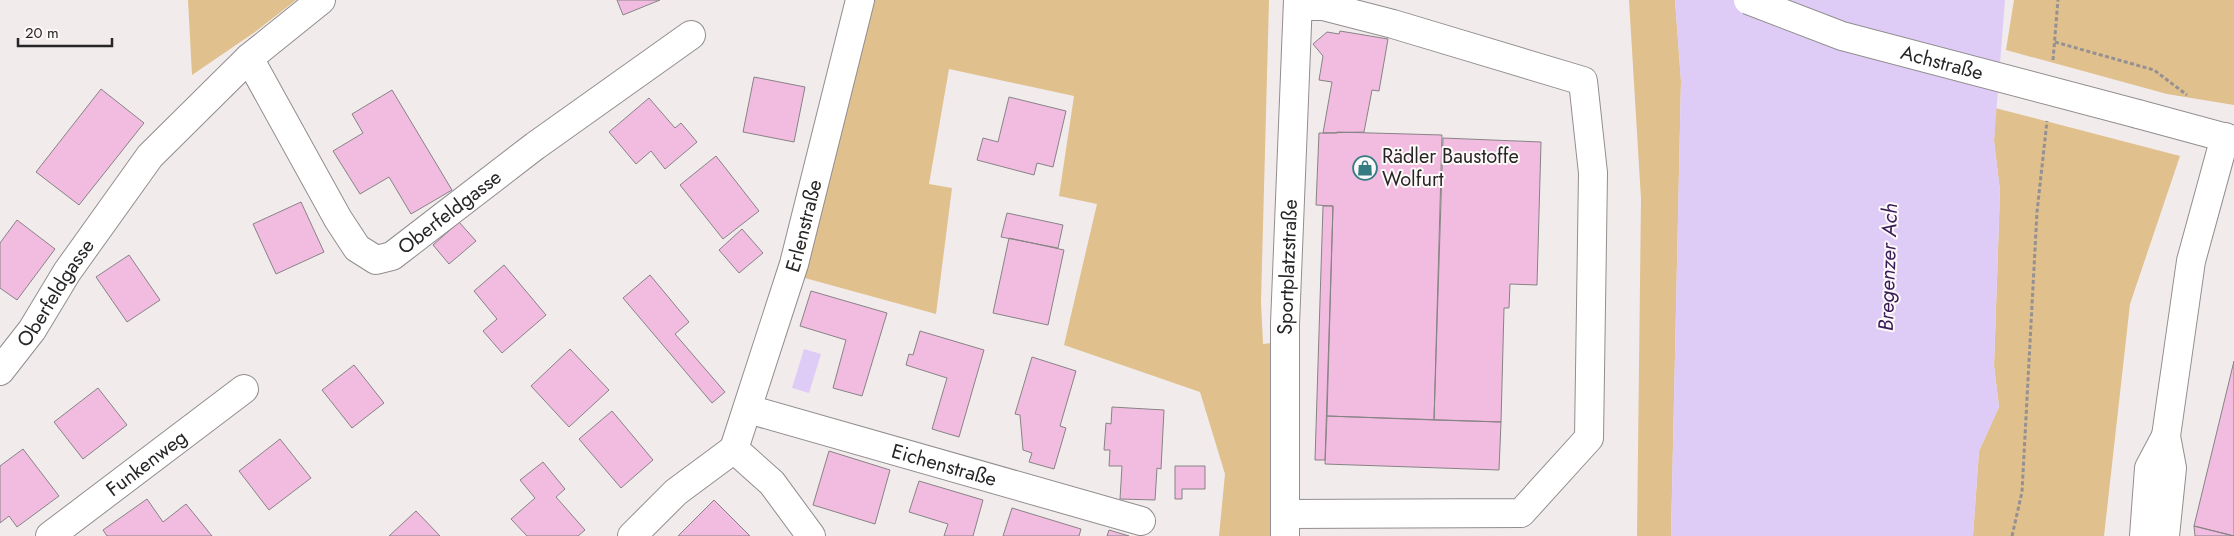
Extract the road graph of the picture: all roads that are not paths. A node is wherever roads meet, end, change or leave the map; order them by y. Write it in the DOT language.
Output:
graph roads {
  1 [pos="321,0"];
  2 [pos="860,0"];
  3 [pos="1748,0"];
  4 [pos="1298,3"];
  5 [pos="691,35"];
  6 [pos="250,58"];
  7 [pos="2230,138"];
  8 [pos="0,371"];
  9 [pos="244,389"];
  10 [pos="748,410"];
  11 [pos="2166,436"];
  12 [pos="734,449"];
  13 [pos="1141,521"];
  14 [pos="1285,525"];
  15 [pos="50,536"];
  16 [pos="632,536"];
  17 [pos="811,536"];
  18 [pos="2144,536"];
  19 [pos="2165,536"];
  1 -- 6 [label="street, Oberfeldgasse"];
  2 -- 10 [label="street, Erlenstraße"];
  3 -- 7 [label="street, Achstraße, bridge"];
  4 -- 14 [label="street, Sportplatzstraße"];
  4 -- 14 [label="street"];
  5 -- 6 [label="street, Oberfeldgasse"];
  6 -- 8 [label="street, Oberfeldgasse"];
  7 -- 11 [label="street"];
  9 -- 15 [label="street, Funkenweg"];
  10 -- 12 [label="street, Erlenstraße"];
  10 -- 13 [label="street, Eichenstraße"];
  11 -- 18 [label="street"];
  11 -- 19 [label="street"];
  12 -- 16 [label="street"];
  12 -- 17 [label="street"];
}
